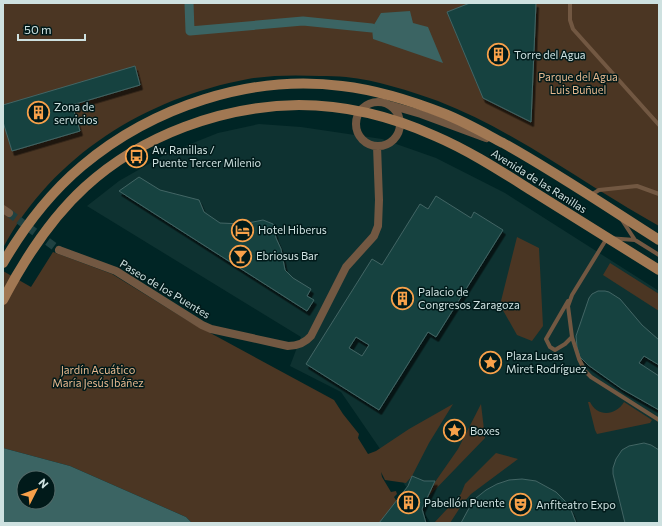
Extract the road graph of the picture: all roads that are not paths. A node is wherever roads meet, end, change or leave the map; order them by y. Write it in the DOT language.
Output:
graph roads {
  1 [pos="570,3"];
  2 [pos="383,94"];
  3 [pos="360,112"];
  4 [pos="395,112"];
  5 [pos="659,125"];
  6 [pos="499,141"];
  7 [pos="377,146"];
  8 [pos="659,194"];
  9 [pos="590,195"];
  10 [pos="617,213"];
  11 [pos="607,238"];
  12 [pos="636,240"];
  13 [pos="659,240"];
  14 [pos="59,250"];
  15 [pos="659,255"];
  16 [pos="3,263"];
  17 [pos="659,270"];
  18 [pos="572,296"];
  19 [pos="3,300"];
  20 [pos="572,337"];
  21 [pos="659,420"];
  1 -- 5 [label="lane"];
  2 -- 4 [label="street, Avenida de las Ranillas"];
  2 -- 6 [label="main road, Avenida de las Ranillas"];
  2 -- 16 [label="main road, Avenida de las Ranillas"];
  3 -- 4 [label="main road, Avenida de las Ranillas"];
  3 -- 4 [label="street, Avenida de las Ranillas"];
  3 -- 7 [label="street"];
  3 -- 19 [label="main road, Avenida de las Ranillas"];
  4 -- 6 [label="street, Avenida de las Ranillas"];
  4 -- 7 [label="street"];
  4 -- 11 [label="main road, Avenida de las Ranillas"];
  6 -- 9 [label="main road, Avenida de las Ranillas"];
  7 -- 14 [label="street, Paseo de los Puentes"];
  8 -- 9 [label="lane"];
  9 -- 10 [label="main road, Avenida de las Ranillas"];
  10 -- 12 [label="lane"];
  10 -- 13 [label="main road, Avenida de las Ranillas"];
  11 -- 12 [label="lane"];
  11 -- 17 [label="main road, Avenida de las Ranillas"];
  11 -- 18 [label="lane"];
  12 -- 15 [label="lane"];
  18 -- 20 [label="lane"];
  18 -- 20 [label="lane"];
  20 -- 21 [label="lane"];
}
